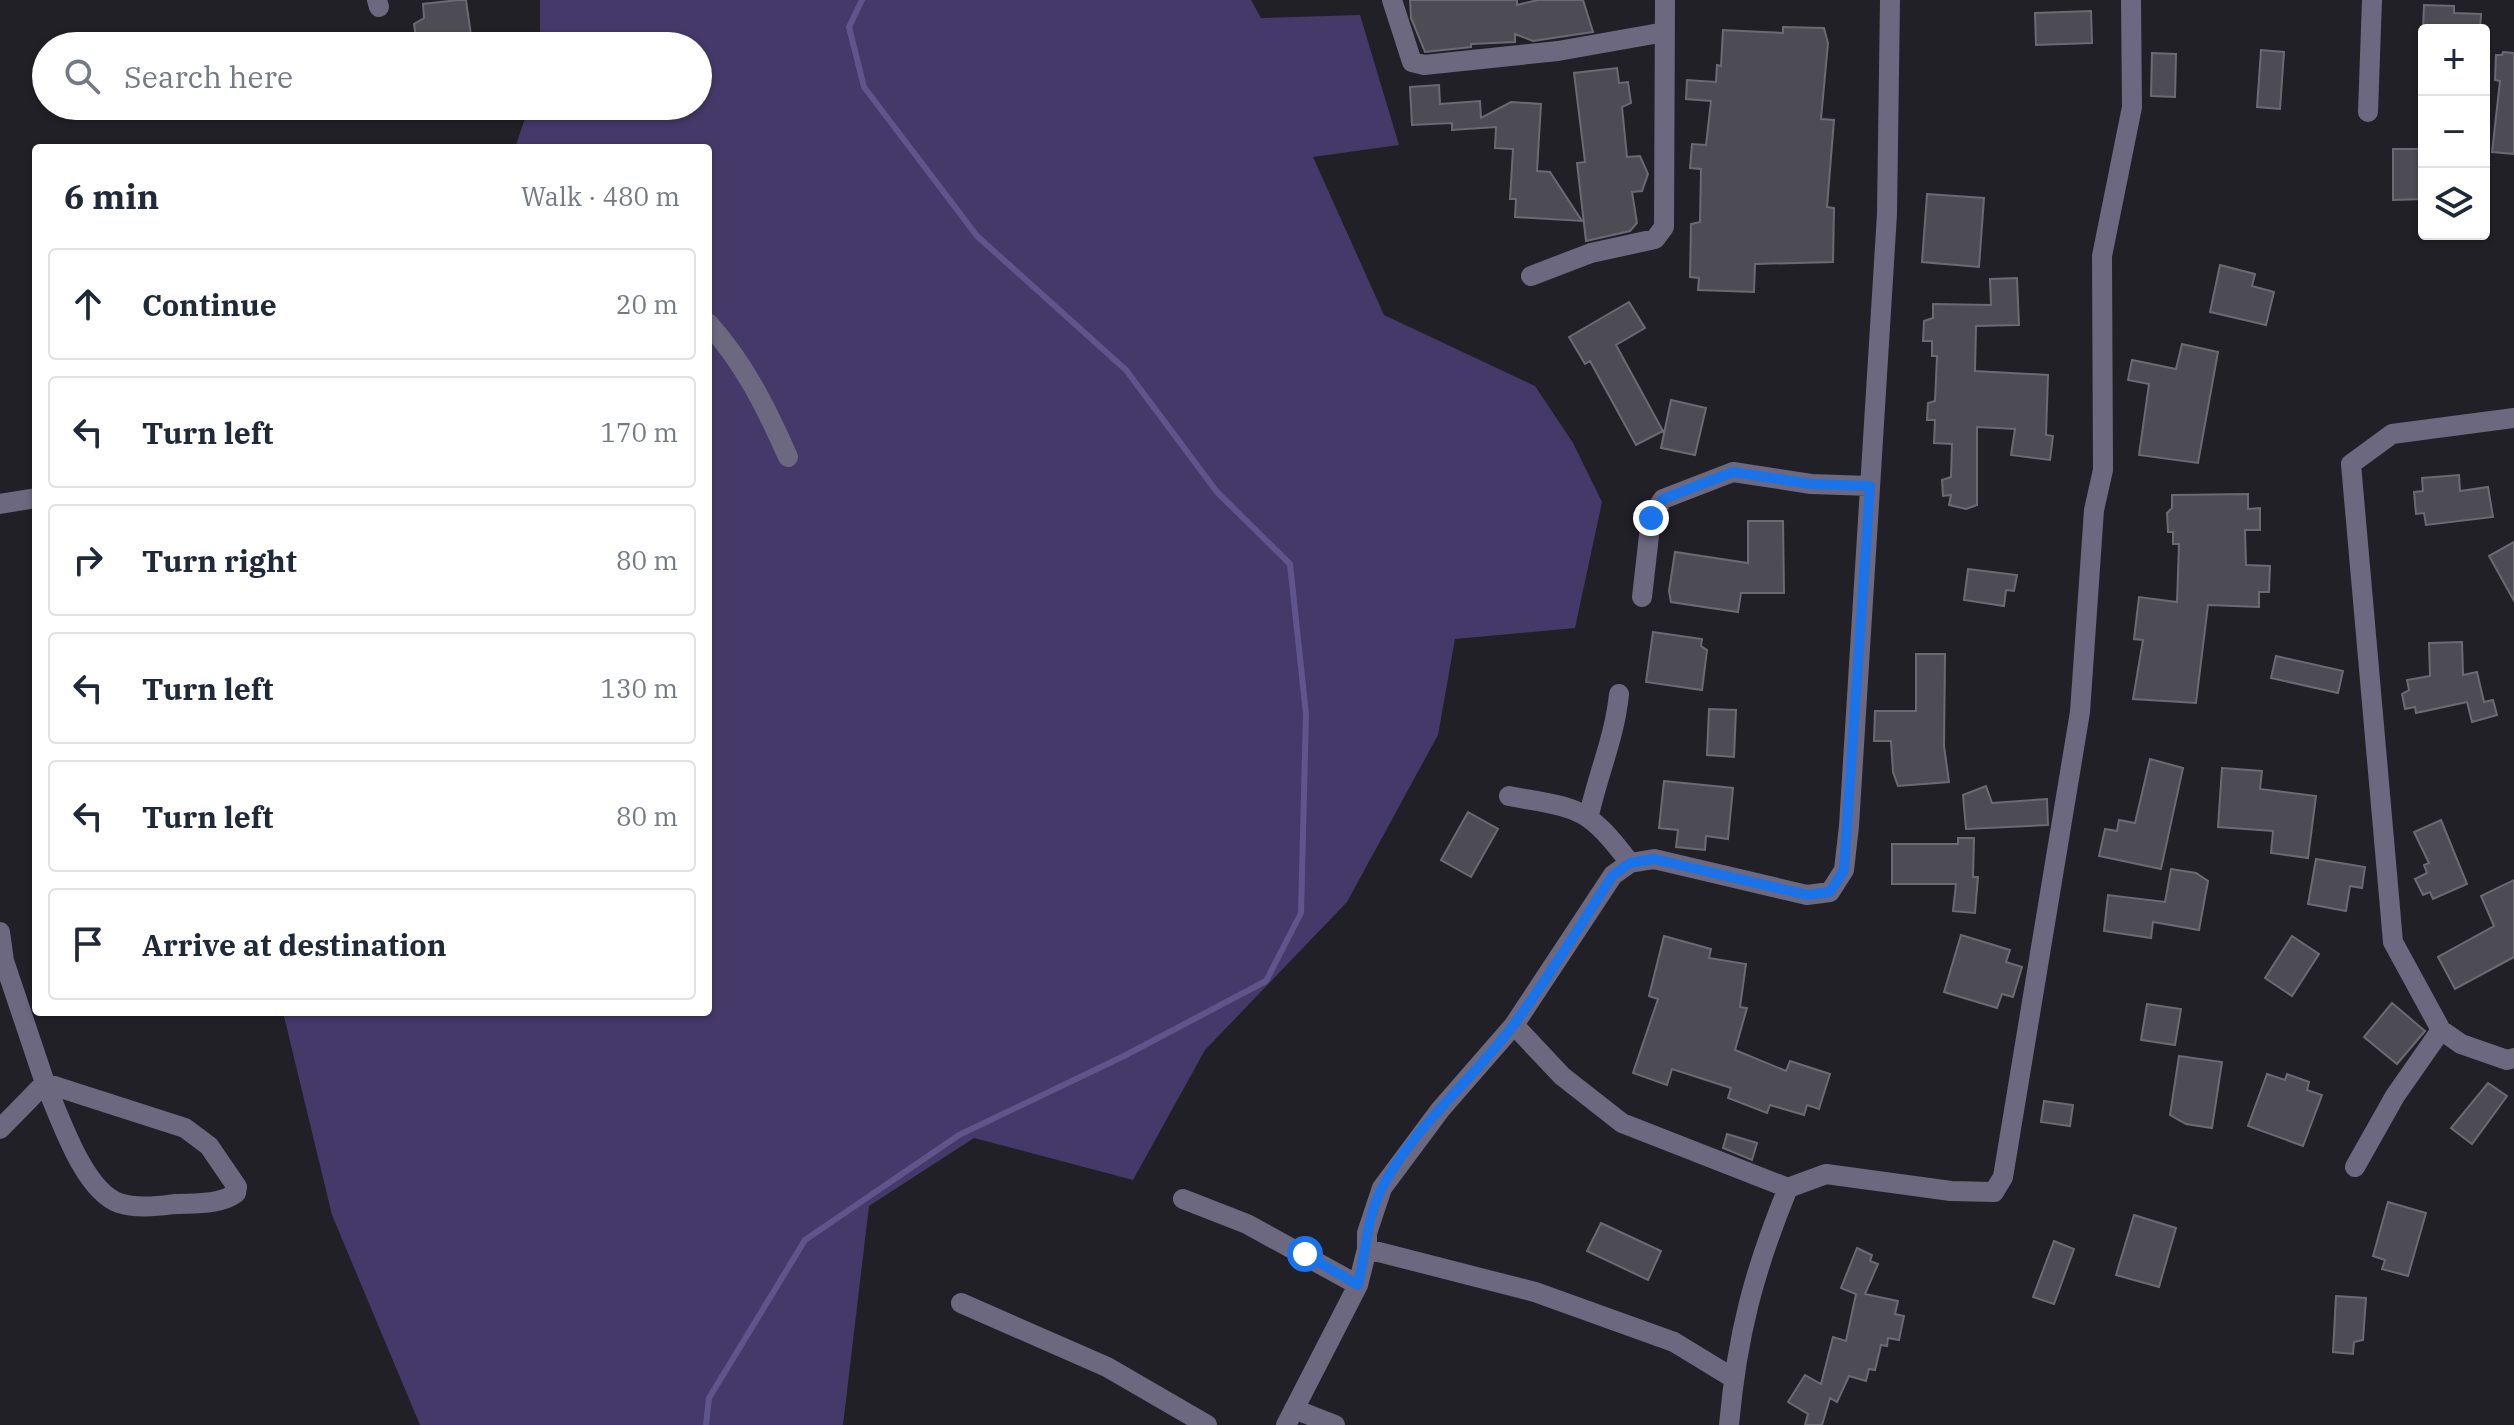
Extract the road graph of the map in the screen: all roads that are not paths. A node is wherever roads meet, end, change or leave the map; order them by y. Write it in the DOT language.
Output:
graph roads {
  1 [pos="1392,0"];
  2 [pos="1665,0"];
  3 [pos="1890,0"];
  4 [pos="2131,0"];
  5 [pos="2372,0"];
  6 [pos="1665,32"];
  7 [pos="2368,112"];
  8 [pos="1531,276"];
  9 [pos="712,328"];
  10 [pos="2514,418"];
  11 [pos="788,457"];
  12 [pos="1870,486"];
  13 [pos="32,499"];
  14 [pos="0,504"];
  15 [pos="1642,597"];
  16 [pos="1619,694"];
  17 [pos="1509,796"];
  18 [pos="1589,815"];
  19 [pos="1630,863"];
  20 [pos="0,932"];
  21 [pos="1514,1025"];
  22 [pos="2441,1030"];
  23 [pos="2514,1058"];
  24 [pos="45,1083"];
  25 [pos="0,1129"];
  26 [pos="2355,1167"];
  27 [pos="1788,1188"];
  28 [pos="1183,1199"];
  29 [pos="1367,1249"];
  30 [pos="1358,1285"];
  31 [pos="961,1303"];
  32 [pos="1733,1378"];
  33 [pos="1290,1417"];
  34 [pos="1207,1425"];
  35 [pos="1335,1425"];
  36 [pos="1729,1425"];
  1 -- 6 [label="street"];
  2 -- 6 [label="street"];
  3 -- 12 [label="street"];
  4 -- 27 [label="street"];
  5 -- 7 [label="street"];
  6 -- 8 [label="street"];
  9 -- 11 [label="street"];
  10 -- 22 [label="street"];
  12 -- 15 [label="street"];
  12 -- 19 [label="street"];
  13 -- 14 [label="street"];
  16 -- 18 [label="street"];
  17 -- 18 [label="street"];
  18 -- 19 [label="street"];
  19 -- 21 [label="street"];
  20 -- 24 [label="street"];
  21 -- 27 [label="street"];
  21 -- 29 [label="street"];
  22 -- 23 [label="street"];
  22 -- 26 [label="street"];
  24 -- 24 [label="street"];
  24 -- 25 [label="street"];
  27 -- 32 [label="street"];
  28 -- 30 [label="street"];
  29 -- 30 [label="street"];
  29 -- 32 [label="street"];
  30 -- 33 [label="street"];
  31 -- 34 [label="street"];
  32 -- 36 [label="street"];
  33 -- 35 [label="street"];
}
